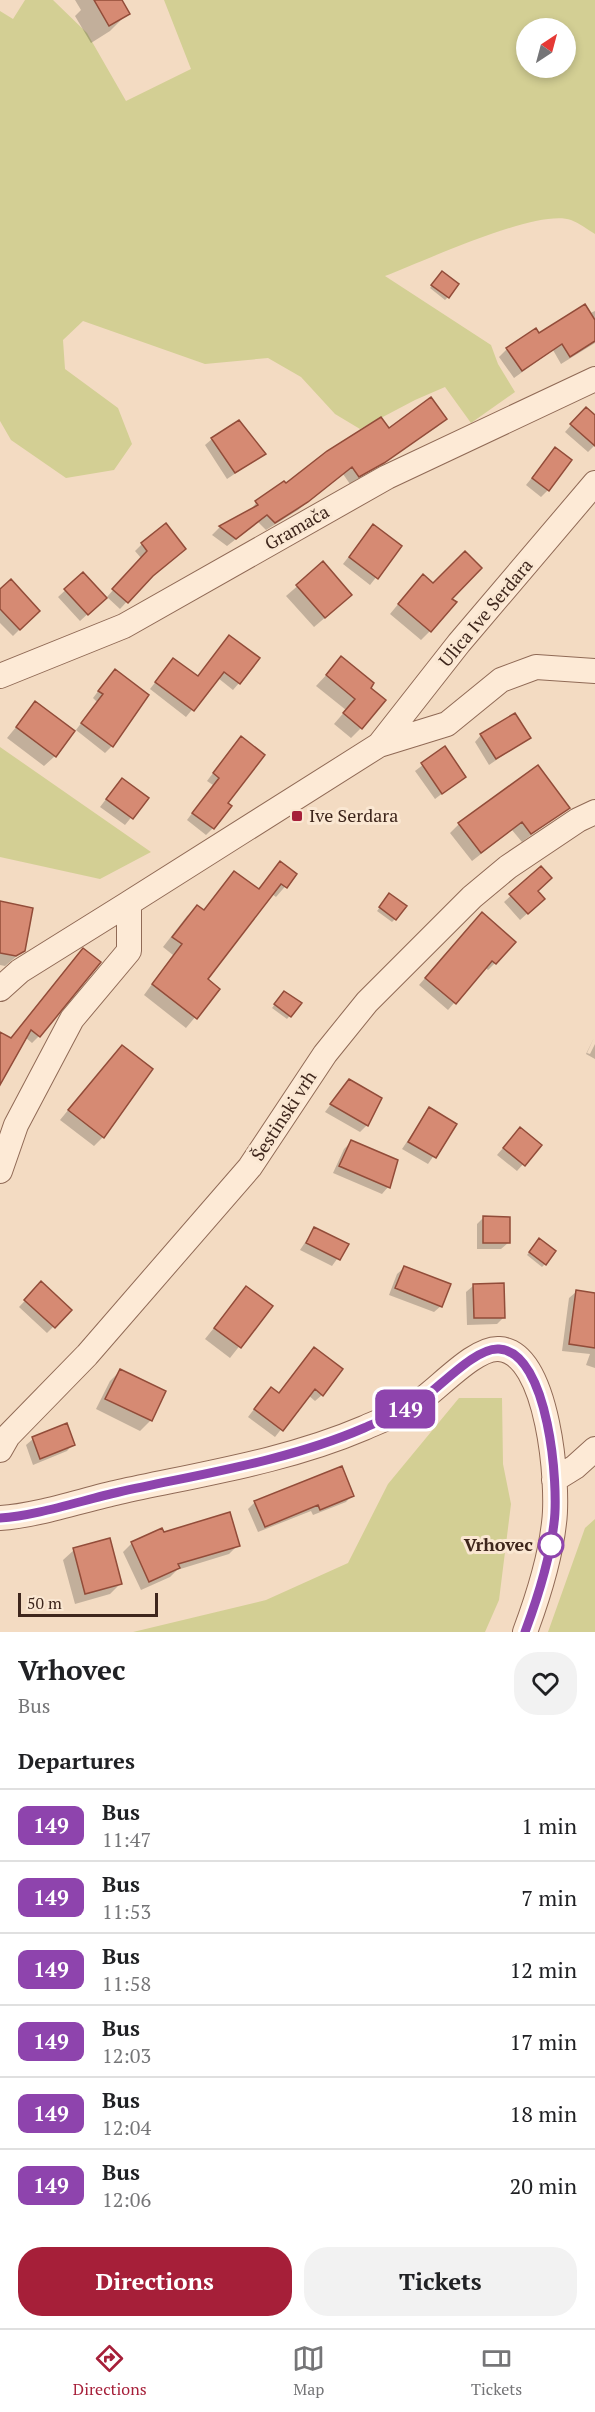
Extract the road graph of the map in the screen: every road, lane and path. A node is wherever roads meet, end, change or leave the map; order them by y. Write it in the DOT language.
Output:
graph roads {
  1 [pos="595,379"];
  2 [pos="595,483"];
  3 [pos="595,671"];
  4 [pos="0,676"];
  5 [pos="379,745"];
  6 [pos="595,812"];
  7 [pos="129,903"];
  8 [pos="0,989"];
  9 [pos="0,1171"];
  10 [pos="595,1449"];
  11 [pos="0,1450"];
  12 [pos="554,1480"];
  13 [pos="0,1518"];
  14 [pos="525,1632"];
  1 -- 4 [label="street, Gramača"];
  2 -- 5 [label="street, Ulica Ive Serdara"];
  3 -- 5 [label="street, Ulica Ive Serdara"];
  5 -- 7 [label="street, Ulica Ive Serdara"];
  6 -- 11 [label="street, Šestinski vrh"];
  7 -- 8 [label="street, Ulica Ive Serdara"];
  7 -- 9 [label="street"];
  10 -- 12 [label="street"];
  12 -- 13 [label="street"];
  12 -- 14 [label="street"];
}
